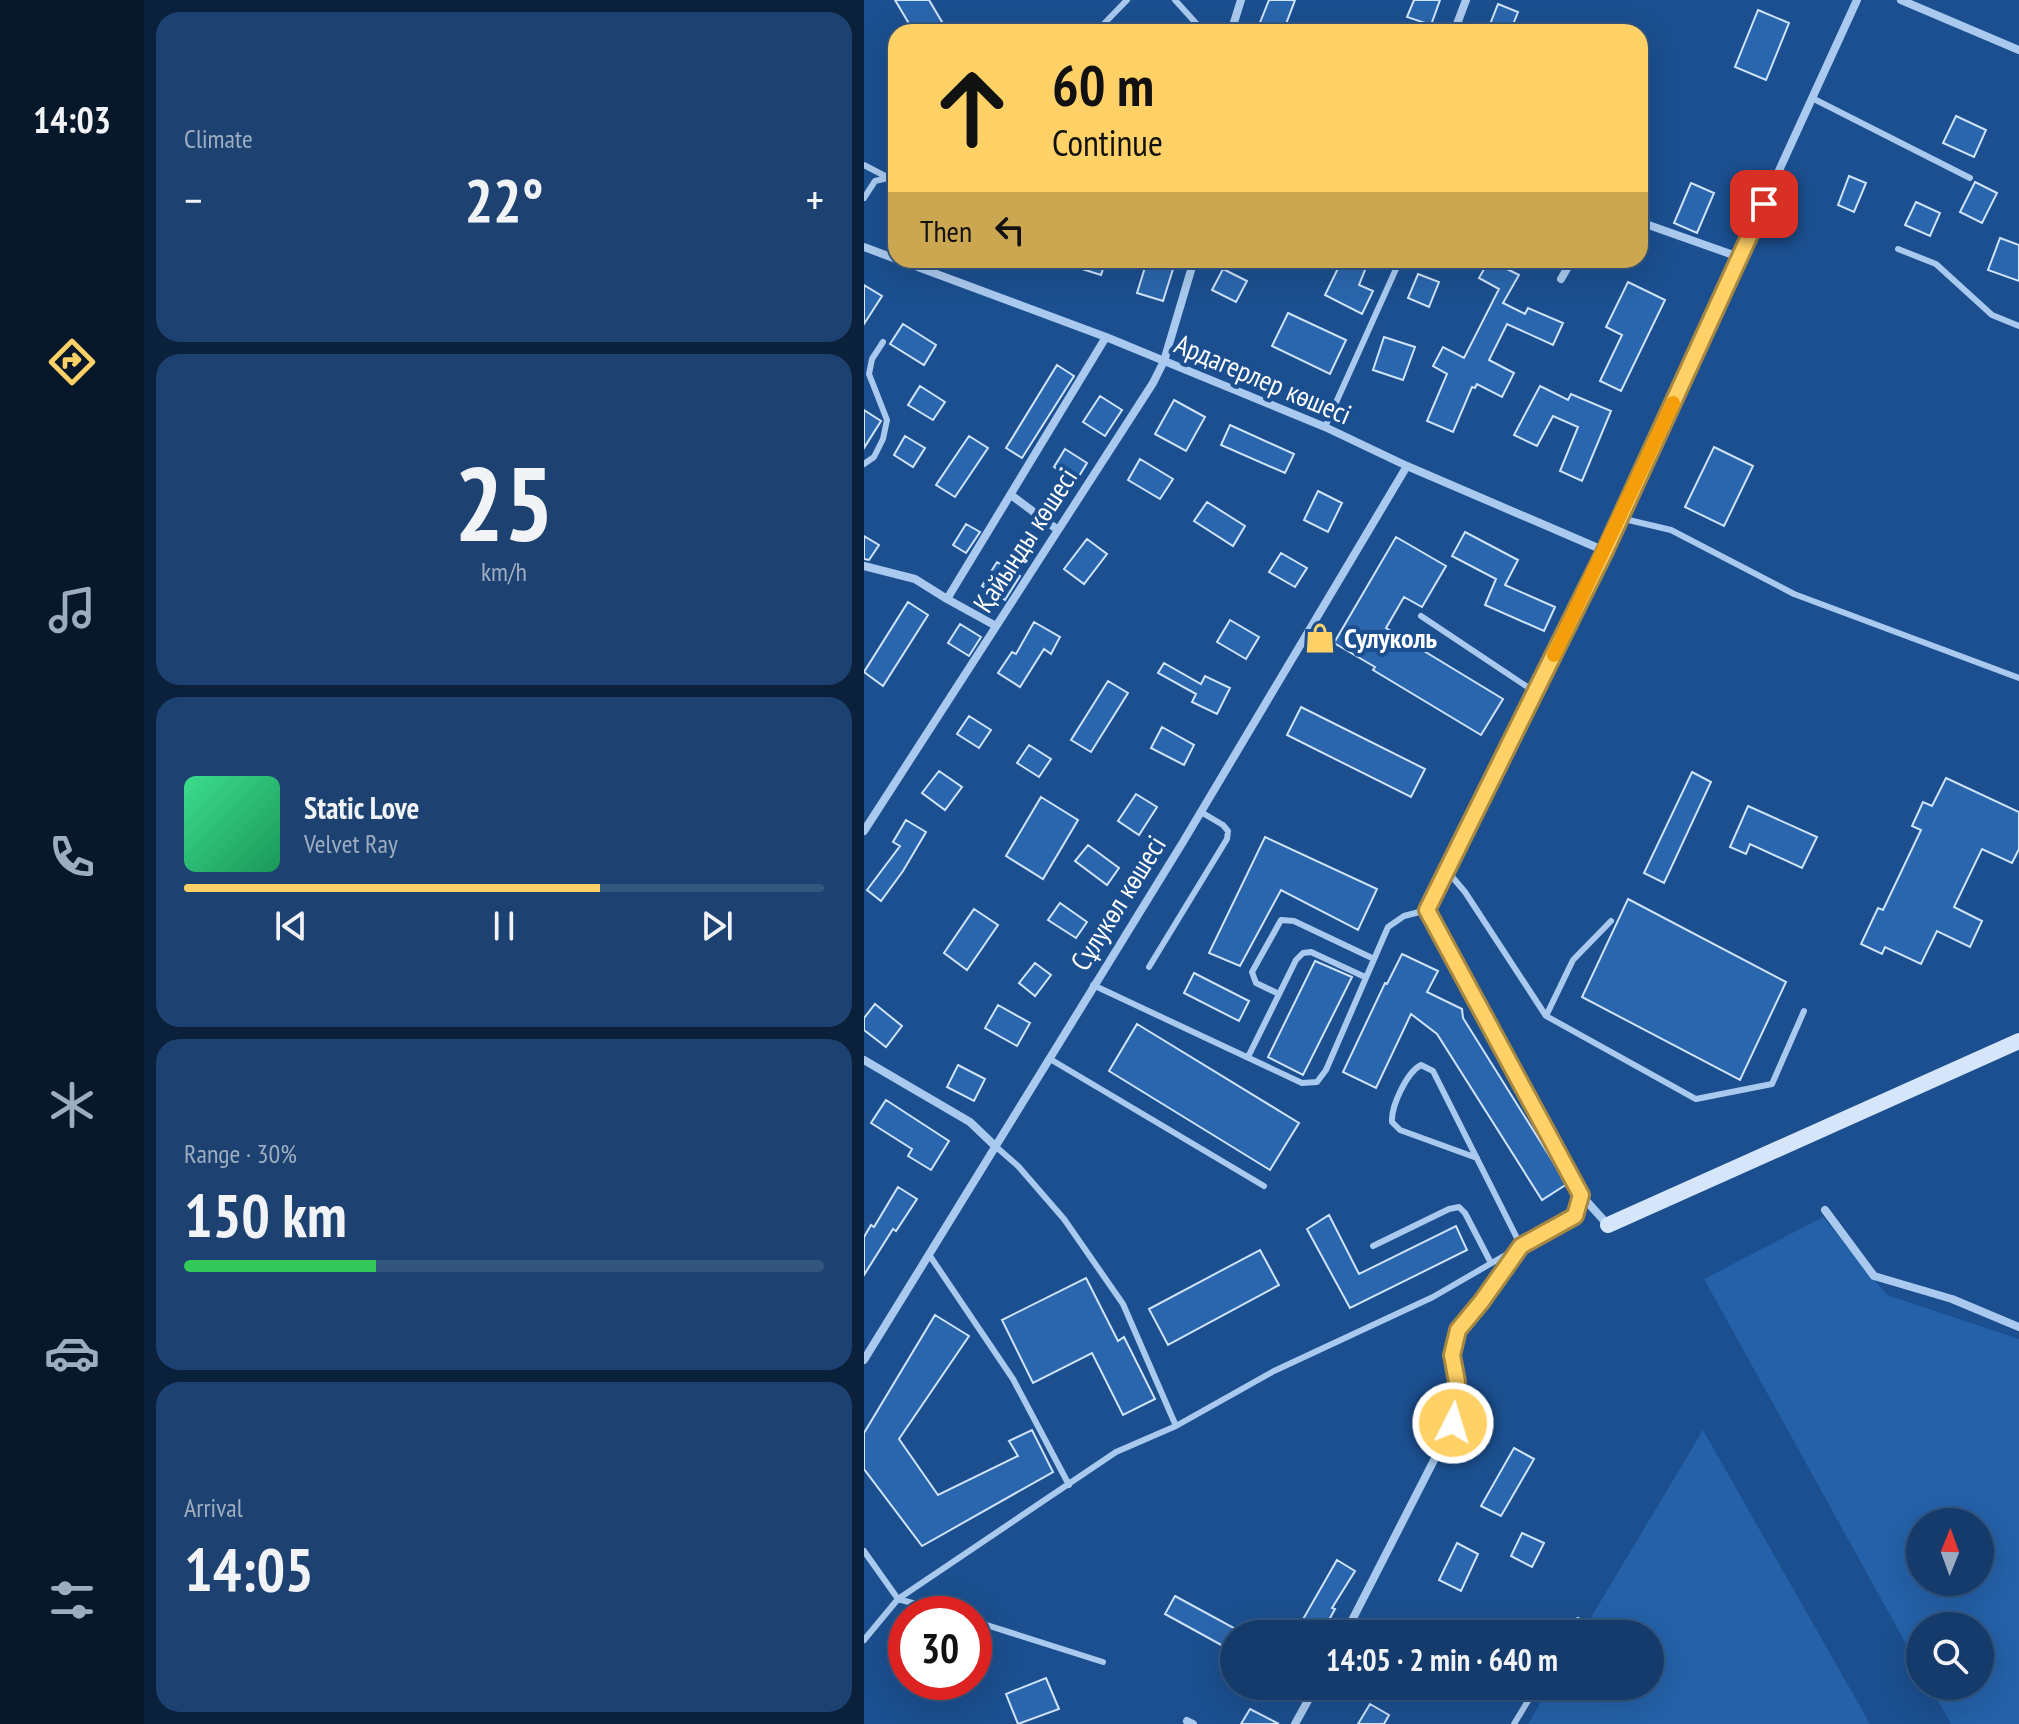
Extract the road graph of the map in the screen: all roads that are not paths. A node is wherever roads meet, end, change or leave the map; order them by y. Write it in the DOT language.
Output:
graph roads {
  1 [pos="1127,0"];
  2 [pos="1175,0"];
  3 [pos="1241,0"];
  4 [pos="1466,0"];
  5 [pos="1857,0"];
  6 [pos="1901,0"];
  7 [pos="1104,24"];
  8 [pos="1197,24"];
  9 [pos="1234,24"];
  10 [pos="1457,24"];
  11 [pos="2019,50"];
  12 [pos="1812,98"];
  13 [pos="864,165"];
  14 [pos="887,177"];
  15 [pos="1970,178"];
  16 [pos="864,198"];
  17 [pos="1648,225"];
  18 [pos="864,247"];
  19 [pos="1898,249"];
  20 [pos="888,256"];
  21 [pos="1739,257"];
  22 [pos="919,268"];
  23 [pos="1192,268"];
  24 [pos="1396,268"];
  25 [pos="1567,268"];
  26 [pos="1561,279"];
  27 [pos="2019,326"];
  28 [pos="1106,337"];
  29 [pos="883,342"];
  30 [pos="1164,361"];
  31 [pos="1325,427"];
  32 [pos="864,464"];
  33 [pos="1407,466"];
  34 [pos="1011,495"];
  35 [pos="1620,518"];
  36 [pos="1058,530"];
  37 [pos="1605,551"];
  38 [pos="864,566"];
  39 [pos="947,599"];
  40 [pos="1421,616"];
  41 [pos="996,626"];
  42 [pos="2019,678"];
  43 [pos="1535,692"];
  44 [pos="1201,812"];
  45 [pos="864,831"];
  46 [pos="1448,872"];
  47 [pos="1427,910"];
  48 [pos="1611,921"];
  49 [pos="1372,958"];
  50 [pos="1149,967"];
  51 [pos="1365,977"];
  52 [pos="1093,985"];
  53 [pos="1279,994"];
  54 [pos="1804,1011"];
  55 [pos="1546,1016"];
  56 [pos="2019,1041"];
  57 [pos="1248,1057"];
  58 [pos="1050,1059"];
  59 [pos="864,1060"];
  60 [pos="994,1145"];
  61 [pos="1477,1158"];
  62 [pos="1264,1186"];
  63 [pos="1581,1195"];
  64 [pos="1825,1210"];
  65 [pos="1608,1225"];
  66 [pos="1373,1246"];
  67 [pos="1521,1246"];
  68 [pos="930,1256"];
  69 [pos="1491,1263"];
  70 [pos="2019,1327"];
  71 [pos="864,1360"];
  72 [pos="1176,1426"];
  73 [pos="1069,1485"];
  74 [pos="864,1551"];
  75 [pos="896,1596"];
  76 [pos="902,1596"];
  77 [pos="888,1611"];
  78 [pos="1352,1620"];
  79 [pos="992,1627"];
  80 [pos="864,1640"];
  81 [pos="1103,1662"];
  82 [pos="1308,1700"];
  83 [pos="1529,1700"];
  84 [pos="1295,1724"];
  85 [pos="1514,1724"];
  1 -- 7 [label="lane"];
  2 -- 8 [label="lane"];
  3 -- 9 [label="street"];
  4 -- 10 [label="street"];
  5 -- 12 [label="street"];
  6 -- 11 [label="street"];
  12 -- 15 [label="lane"];
  12 -- 21 [label="street"];
  13 -- 14 [label="lane"];
  14 -- 16 [label="lane"];
  17 -- 21 [label="street"];
  18 -- 20 [label="street, Ардагерлер көшесі"];
  19 -- 27 [label="lane"];
  21 -- 35 [label="street"];
  22 -- 28 [label="street, Ардагерлер көшесі"];
  23 -- 30 [label="street, Қайыңды көшесі"];
  24 -- 31 [label="lane"];
  25 -- 26 [label="street"];
  28 -- 30 [label="street, Ардагерлер көшесі"];
  28 -- 34 [label="street"];
  29 -- 32 [label="lane"];
  30 -- 31 [label="street, Ардагерлер көшесі"];
  30 -- 36 [label="street, Қайыңды көшесі"];
  31 -- 33 [label="street, Ардагерлер көшесі"];
  33 -- 37 [label="street, Ардагерлер көшесі"];
  33 -- 44 [label="street, Сұлукөл көшесі"];
  34 -- 36 [label="street"];
  34 -- 39 [label="street"];
  35 -- 37 [label="street"];
  35 -- 42 [label="lane"];
  36 -- 41 [label="street, Қайыңды көшесі"];
  37 -- 43 [label="street"];
  38 -- 39 [label="street"];
  39 -- 41 [label="street"];
  40 -- 43 [label="lane"];
  41 -- 45 [label="street, Қайыңды көшесі"];
  43 -- 46 [label="street"];
  44 -- 50 [label="lane"];
  44 -- 52 [label="street, Сұлукөл көшесі"];
  46 -- 47 [label="street"];
  46 -- 55 [label="lane"];
  47 -- 49 [label="lane"];
  47 -- 63 [label="street"];
  48 -- 55 [label="lane"];
  49 -- 51 [label="lane"];
  49 -- 53 [label="lane"];
  51 -- 53 [label="lane"];
  51 -- 57 [label="lane"];
  52 -- 57 [label="lane"];
  52 -- 58 [label="street, Сұлукөл көшесі"];
  53 -- 57 [label="lane"];
  54 -- 55 [label="lane"];
  56 -- 65 [label="street"];
  58 -- 60 [label="street, Сұлукөл көшесі"];
  58 -- 62 [label="lane"];
  59 -- 60 [label="street"];
  60 -- 68 [label="street, Сұлукөл көшесі"];
  60 -- 72 [label="lane"];
  61 -- 61 [label="lane"];
  61 -- 67 [label="lane"];
  63 -- 65 [label="street"];
  63 -- 67 [label="street"];
  64 -- 70 [label="street"];
  66 -- 69 [label="lane"];
  67 -- 69 [label="lane"];
  67 -- 78 [label="street"];
  68 -- 71 [label="street, Сұлукөл көшесі"];
  68 -- 73 [label="lane"];
  69 -- 72 [label="lane"];
  72 -- 73 [label="lane"];
  73 -- 76 [label="lane"];
  74 -- 75 [label="lane"];
  77 -- 80 [label="lane"];
  79 -- 81 [label="lane"];
  82 -- 84 [label="street"];
  83 -- 85 [label="lane"];
}
